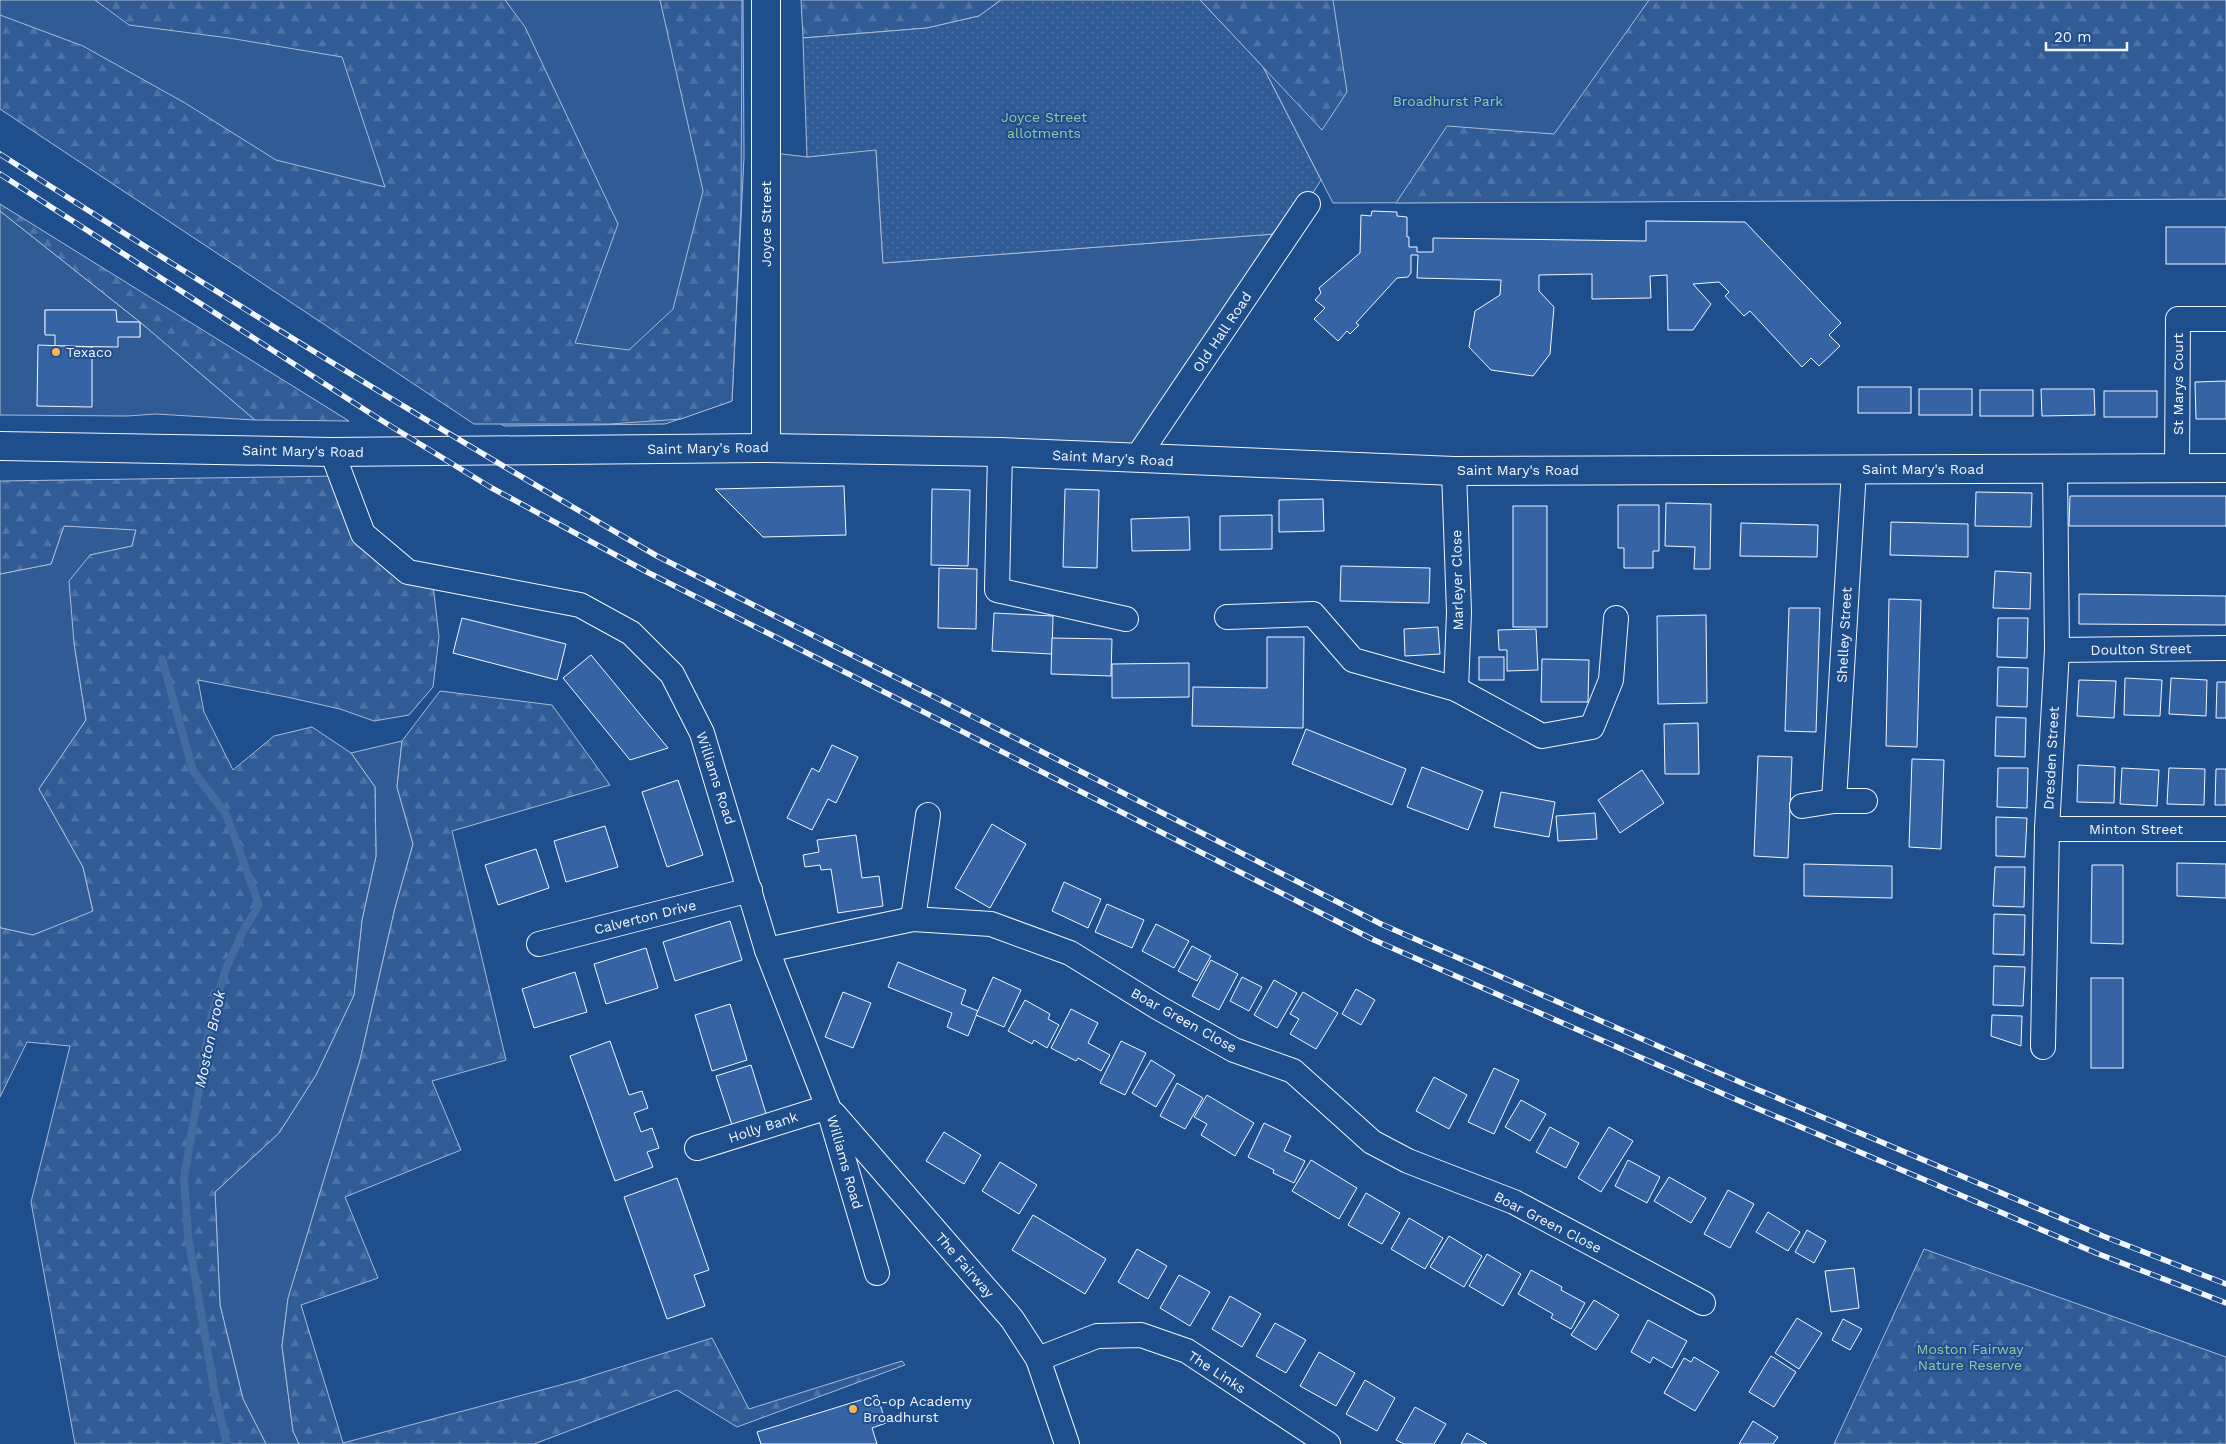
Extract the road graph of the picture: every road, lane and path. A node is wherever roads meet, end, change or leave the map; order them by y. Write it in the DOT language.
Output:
graph roads {
  1 [pos="766,0"];
  2 [pos="1308,204"];
  3 [pos="2226,320"];
  4 [pos="0,446"];
  5 [pos="766,448"];
  6 [pos="332,452"];
  7 [pos="1000,452"];
  8 [pos="1136,459"];
  9 [pos="2177,468"];
  10 [pos="2226,468"];
  11 [pos="2055,469"];
  12 [pos="1454,470"];
  13 [pos="1854,470"];
  14 [pos="1227,617"];
  15 [pos="1616,618"];
  16 [pos="1126,620"];
  17 [pos="2226,648"];
  18 [pos="2057,650"];
  19 [pos="1456,689"];
  20 [pos="1834,801"];
  21 [pos="1865,801"];
  22 [pos="1802,806"];
  23 [pos="928,815"];
  24 [pos="2047,829"];
  25 [pos="2226,829"];
  26 [pos="750,890"];
  27 [pos="913,919"];
  28 [pos="539,944"];
  29 [pos="766,950"];
  30 [pos="2042,1047"];
  31 [pos="828,1106"];
  32 [pos="697,1148"];
  33 [pos="877,1273"];
  34 [pos="1702,1303"];
  35 [pos="1038,1359"];
  36 [pos="1067,1444"];
  37 [pos="1328,1444"];
  1 -- 5 [label="street, Joyce Street"];
  2 -- 8 [label="street, Old Hall Road"];
  3 -- 9 [label="street, St Marys Court"];
  4 -- 6 [label="street, Saint Mary's Road"];
  5 -- 6 [label="street, Saint Mary's Road"];
  5 -- 7 [label="street, Saint Mary's Road"];
  6 -- 26 [label="street, Williams Road"];
  7 -- 8 [label="street, Saint Mary's Road"];
  7 -- 16 [label="street"];
  8 -- 12 [label="street, Saint Mary's Road"];
  9 -- 10 [label="street, Saint Mary's Road"];
  9 -- 11 [label="street, Saint Mary's Road"];
  11 -- 13 [label="street, Saint Mary's Road"];
  11 -- 18 [label="street, Dresden Street"];
  12 -- 13 [label="street, Saint Mary's Road"];
  12 -- 19 [label="street, Marleyer Close"];
  13 -- 20 [label="street, Shelley Street"];
  14 -- 19 [label="street"];
  15 -- 19 [label="street"];
  17 -- 18 [label="street, Doulton Street"];
  18 -- 24 [label="street, Dresden Street"];
  20 -- 21 [label="street"];
  20 -- 22 [label="street"];
  23 -- 27 [label="street"];
  24 -- 25 [label="street, Minton Street"];
  24 -- 30 [label="street, Dresden Street"];
  26 -- 28 [label="street, Calverton Drive"];
  26 -- 29 [label="street, Williams Road"];
  27 -- 29 [label="street, Boar Green Close"];
  27 -- 34 [label="street, Boar Green Close"];
  29 -- 31 [label="street, Williams Road"];
  31 -- 32 [label="street, Holly Bank"];
  31 -- 33 [label="street, Williams Road"];
  31 -- 35 [label="street, The Fairway"];
  35 -- 36 [label="street, The Fairway"];
  35 -- 37 [label="street, The Links"];
}
